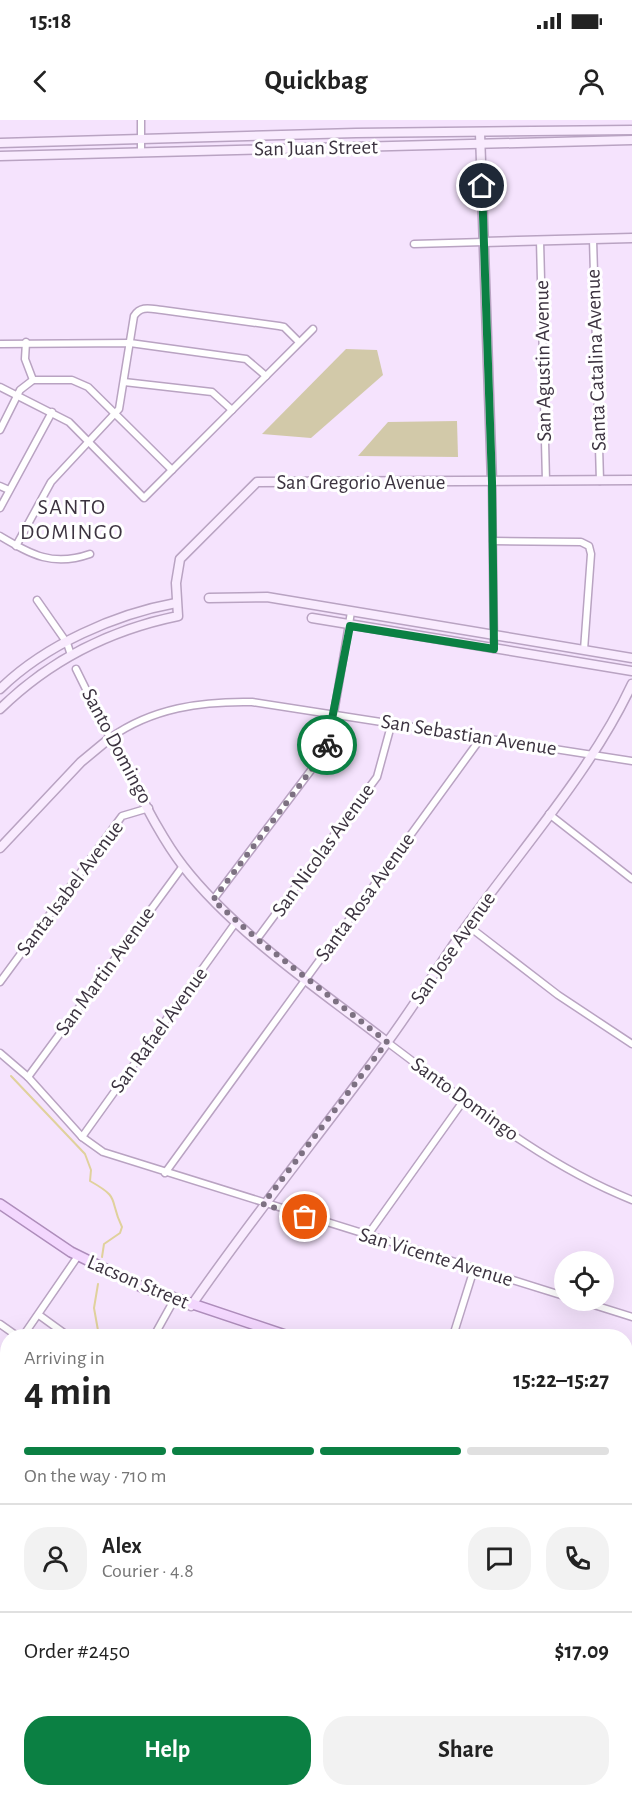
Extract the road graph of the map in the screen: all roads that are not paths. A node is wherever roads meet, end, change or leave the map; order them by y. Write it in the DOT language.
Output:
graph roads {
  1 [pos="141,120"];
  2 [pos="632,130"];
  3 [pos="356,133"];
  4 [pos="480,133"];
  5 [pos="141,139"];
  6 [pos="632,140"];
  7 [pos="0,143"];
  8 [pos="481,145"];
  9 [pos="356,148"];
  10 [pos="141,153"];
  11 [pos="0,156"];
  12 [pos="632,238"];
  13 [pos="593,239"];
  14 [pos="540,240"];
  15 [pos="484,242"];
  16 [pos="414,244"];
  17 [pos="313,328"];
  18 [pos="26,342"];
  19 [pos="300,342"];
  20 [pos="130,343"];
  21 [pos="0,344"];
  22 [pos="266,376"];
  23 [pos="33,380"];
  24 [pos="124,382"];
  25 [pos="0,387"];
  26 [pos="17,395"];
  27 [pos="232,410"];
  28 [pos="52,412"];
  29 [pos="116,414"];
  30 [pos="0,430"];
  31 [pos="88,441"];
  32 [pos="172,470"];
  33 [pos="632,480"];
  34 [pos="546,481"];
  35 [pos="600,481"];
  36 [pos="492,482"];
  37 [pos="0,486"];
  38 [pos="9,490"];
  39 [pos="0,508"];
  40 [pos="0,536"];
  41 [pos="493,541"];
  42 [pos="16,546"];
  43 [pos="90,554"];
  44 [pos="209,598"];
  45 [pos="37,600"];
  46 [pos="176,603"];
  47 [pos="351,612"];
  48 [pos="312,618"];
  49 [pos="350,626"];
  50 [pos="495,635"];
  51 [pos="67,643"];
  52 [pos="494,649"];
  53 [pos="584,650"];
  54 [pos="71,655"];
  55 [pos="632,658"];
  56 [pos="76,669"];
  57 [pos="632,671"];
  58 [pos="632,684"];
  59 [pos="0,689"];
  60 [pos="0,708"];
  61 [pos="334,712"];
  62 [pos="392,722"];
  63 [pos="110,738"];
  64 [pos="481,738"];
  65 [pos="591,754"];
  66 [pos="632,761"];
  67 [pos="149,808"];
  68 [pos="549,814"];
  69 [pos="0,848"];
  70 [pos="183,866"];
  71 [pos="632,879"];
  72 [pos="213,900"];
  73 [pos="236,922"];
  74 [pos="467,925"];
  75 [pos="257,939"];
  76 [pos="305,979"];
  77 [pos="0,982"];
  78 [pos="387,1042"];
  79 [pos="632,1044"];
  80 [pos="0,1053"];
  81 [pos="28,1077"];
  82 [pos="464,1100"];
  83 [pos="82,1137"];
  84 [pos="165,1173"];
  85 [pos="632,1200"];
  86 [pos="0,1204"];
  87 [pos="263,1204"];
  88 [pos="367,1236"];
  89 [pos="78,1256"];
  90 [pos="474,1269"];
  91 [pos="554,1293"];
  92 [pos="174,1300"];
  93 [pos="191,1306"];
  94 [pos="613,1311"];
  95 [pos="39,1315"];
  96 [pos="632,1317"];
  97 [pos="28,1329"];
  98 [pos="58,1329"];
  99 [pos="158,1329"];
  100 [pos="265,1329"];
  101 [pos="455,1329"];
  1 -- 5 [label="street"];
  2 -- 4 [label="street, San Juan Street"];
  3 -- 4 [label="street, San Juan Street"];
  3 -- 5 [label="street, San Juan Street"];
  3 -- 9 [label="street"];
  4 -- 8 [label="street"];
  5 -- 7 [label="street, San Juan Street"];
  5 -- 10 [label="street"];
  6 -- 8 [label="street, San Juan Street"];
  8 -- 9 [label="street, San Juan Street"];
  8 -- 15 [label="street"];
  9 -- 10 [label="street, San Juan Street"];
  10 -- 11 [label="street, San Juan Street"];
  12 -- 13 [label="street"];
  13 -- 14 [label="street"];
  13 -- 35 [label="street, Santa Catalina Avenue"];
  14 -- 15 [label="street"];
  14 -- 34 [label="street, San Agustin Avenue"];
  15 -- 16 [label="street"];
  15 -- 36 [label="street"];
  17 -- 19 [label="street"];
  18 -- 20 [label="street"];
  18 -- 21 [label="street"];
  18 -- 23 [label="street"];
  19 -- 20 [label="street"];
  19 -- 22 [label="street"];
  20 -- 22 [label="street"];
  20 -- 24 [label="street"];
  22 -- 27 [label="street"];
  23 -- 26 [label="street"];
  23 -- 29 [label="street"];
  24 -- 27 [label="street"];
  24 -- 29 [label="street"];
  25 -- 26 [label="street"];
  26 -- 28 [label="street"];
  26 -- 30 [label="street"];
  27 -- 32 [label="street"];
  28 -- 31 [label="street"];
  28 -- 38 [label="street"];
  29 -- 31 [label="street"];
  29 -- 32 [label="street"];
  31 -- 32 [label="street"];
  31 -- 42 [label="street"];
  33 -- 35 [label="street, San Gregorio Avenue"];
  34 -- 35 [label="street, San Gregorio Avenue"];
  34 -- 36 [label="street, San Gregorio Avenue"];
  36 -- 41 [label="street"];
  36 -- 46 [label="street, San Gregorio Avenue"];
  37 -- 38 [label="street"];
  38 -- 39 [label="street"];
  40 -- 42 [label="street"];
  41 -- 50 [label="street"];
  41 -- 53 [label="street"];
  42 -- 43 [label="street"];
  44 -- 47 [label="street"];
  45 -- 51 [label="street"];
  46 -- 51 [label="street"];
  46 -- 54 [label="street, San Gregorio Avenue"];
  47 -- 49 [label="street"];
  47 -- 50 [label="street"];
  48 -- 49 [label="street"];
  49 -- 52 [label="street"];
  49 -- 61 [label="street"];
  50 -- 52 [label="street"];
  50 -- 53 [label="street"];
  51 -- 54 [label="street"];
  51 -- 59 [label="street"];
  52 -- 57 [label="street"];
  53 -- 55 [label="street"];
  54 -- 60 [label="street"];
  56 -- 63 [label="street, Santo Domingo"];
  58 -- 65 [label="street, San Jose Avenue"];
  61 -- 62 [label="street, San Sebastian Avenue"];
  61 -- 63 [label="street, San Sebastian Avenue"];
  61 -- 72 [label="street"];
  62 -- 64 [label="street, San Sebastian Avenue"];
  62 -- 75 [label="street, San Nicolas Avenue"];
  63 -- 67 [label="street, Santo Domingo"];
  63 -- 69 [label="street, San Sebastian Avenue"];
  64 -- 65 [label="street, San Sebastian Avenue"];
  64 -- 76 [label="street, Santa Rosa Avenue"];
  65 -- 66 [label="street, San Sebastian Avenue"];
  65 -- 68 [label="street, San Jose Avenue"];
  67 -- 70 [label="street, Santo Domingo"];
  67 -- 77 [label="street, Santa Isabel Avenue"];
  68 -- 71 [label="street"];
  68 -- 74 [label="street, San Jose Avenue"];
  70 -- 72 [label="street, Santo Domingo"];
  70 -- 81 [label="street, San Martin Avenue"];
  72 -- 73 [label="street, Santo Domingo"];
  73 -- 75 [label="street, Santo Domingo"];
  73 -- 83 [label="street, San Rafael Avenue"];
  74 -- 78 [label="street, San Jose Avenue"];
  74 -- 79 [label="street"];
  75 -- 76 [label="street, Santo Domingo"];
  76 -- 78 [label="street, Santo Domingo"];
  76 -- 84 [label="street, Santa Rosa Avenue"];
  78 -- 82 [label="street, Santo Domingo"];
  78 -- 87 [label="street, San Jose Avenue"];
  80 -- 81 [label="street, San Vicente Avenue"];
  81 -- 83 [label="street, San Vicente Avenue"];
  82 -- 85 [label="street, Santo Domingo"];
  82 -- 88 [label="street"];
  83 -- 84 [label="street, San Vicente Avenue"];
  84 -- 87 [label="street, San Vicente Avenue"];
  86 -- 89 [label="main road, Lacson Street"];
  87 -- 88 [label="street, San Vicente Avenue"];
  87 -- 93 [label="street, San Jose Avenue"];
  88 -- 90 [label="street, San Vicente Avenue"];
  89 -- 92 [label="main road, Lacson Street"];
  89 -- 95 [label="street"];
  90 -- 91 [label="street, San Vicente Avenue"];
  90 -- 101 [label="street"];
  92 -- 93 [label="main road, Lacson Street"];
  92 -- 99 [label="street"];
  93 -- 100 [label="main road, Lacson Street"];
  94 -- 96 [label="street"];
  95 -- 97 [label="street"];
  95 -- 98 [label="street"];
}
